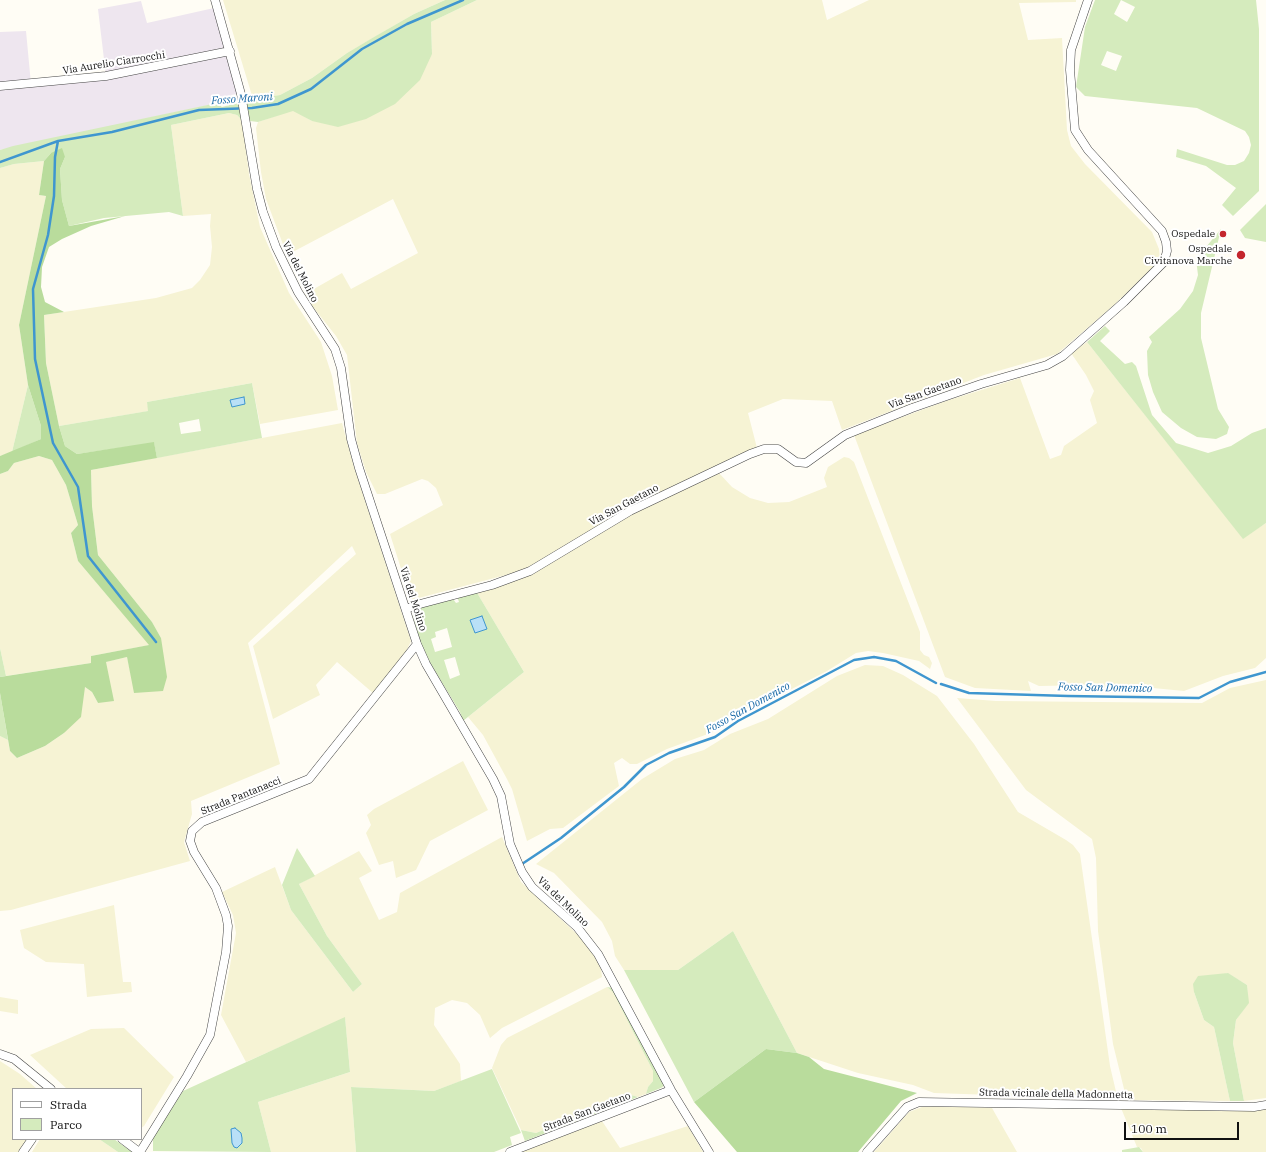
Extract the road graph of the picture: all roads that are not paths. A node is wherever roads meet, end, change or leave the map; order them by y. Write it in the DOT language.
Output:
graph roads {
  1 [pos="215,0"];
  2 [pos="1088,0"];
  3 [pos="230,51"];
  4 [pos="0,86"];
  5 [pos="406,609"];
  6 [pos="417,644"];
  7 [pos="0,1054"];
  8 [pos="50,1088"];
  9 [pos="671,1090"];
  10 [pos="1266,1105"];
  11 [pos="31,1140"];
  12 [pos="123,1140"];
  13 [pos="23,1152"];
  14 [pos="139,1152"];
  15 [pos="510,1152"];
  16 [pos="709,1152"];
  17 [pos="867,1152"];
  1 -- 3 [label="street, Via del Molino"];
  2 -- 5 [label="street, Via San Gaetano"];
  3 -- 4 [label="street, Via Aurelio Ciarrocchi"];
  3 -- 5 [label="street, Via del Molino"];
  5 -- 6 [label="street, Via del Molino"];
  6 -- 9 [label="street, Via del Molino"];
  6 -- 14 [label="street, Strada Pantanacci"];
  7 -- 8 [label="street"];
  9 -- 15 [label="street, Strada San Gaetano"];
  9 -- 16 [label="street, Via del Molino"];
  10 -- 17 [label="street, Strada vicinale della Madonnetta"];
  11 -- 13 [label="street"];
  12 -- 14 [label="street"];
}
